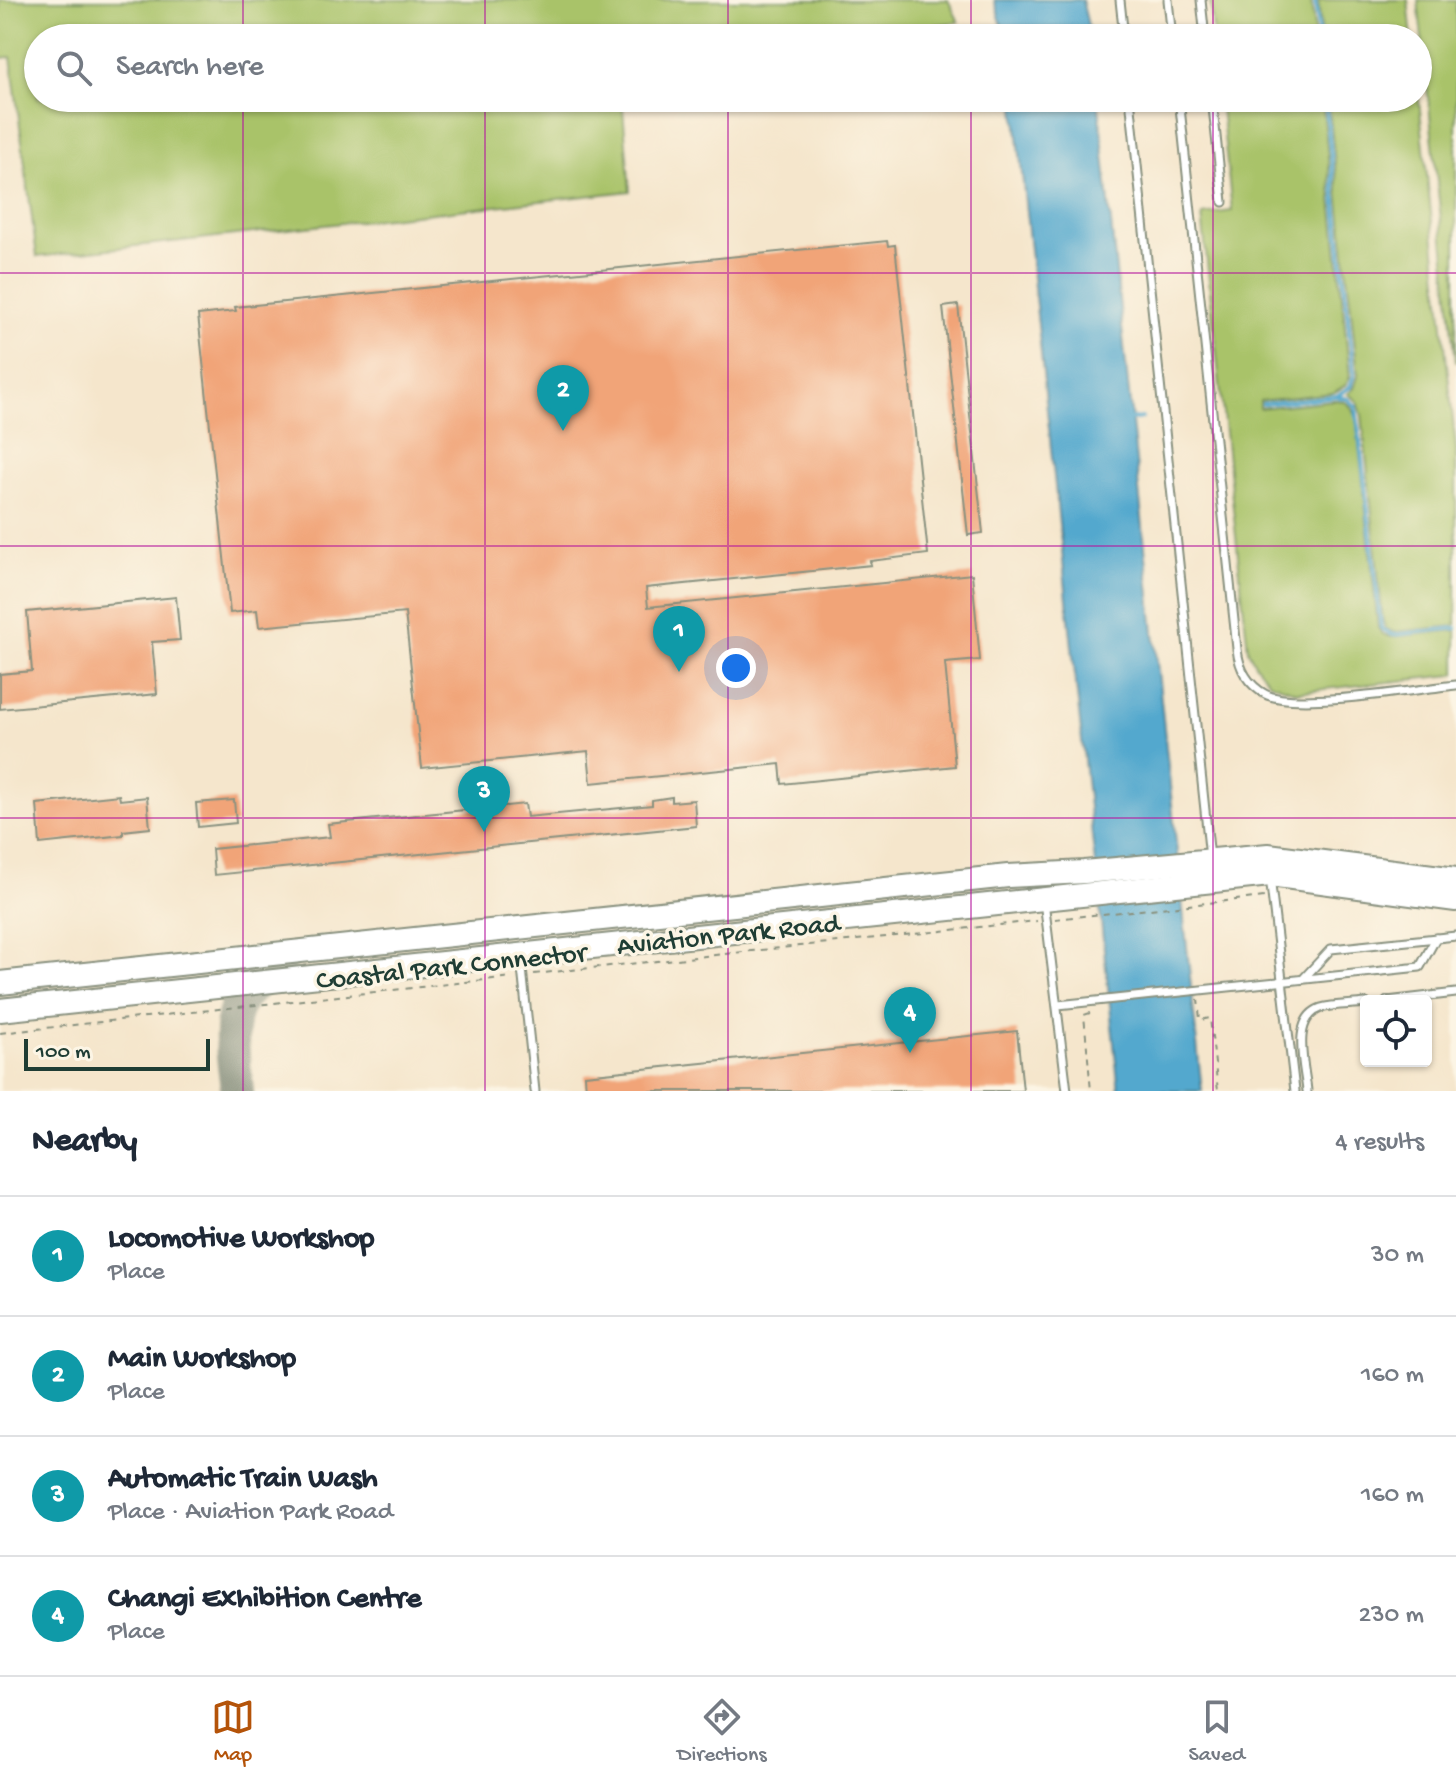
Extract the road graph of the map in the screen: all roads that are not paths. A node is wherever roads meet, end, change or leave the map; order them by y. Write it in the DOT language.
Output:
graph roads {
  1 [pos="1120,0"];
  2 [pos="1168,0"];
  3 [pos="1201,0"];
  4 [pos="1123,24"];
  5 [pos="1171,24"];
  6 [pos="1204,24"];
  7 [pos="1131,112"];
  8 [pos="1180,112"];
  9 [pos="1213,112"];
  10 [pos="1223,202"];
  11 [pos="1456,685"];
  12 [pos="1211,860"];
  13 [pos="1188,873"];
  14 [pos="1270,875"];
  15 [pos="1456,879"];
  16 [pos="1084,883"];
  17 [pos="1456,900"];
  18 [pos="1046,909"];
  19 [pos="1456,936"];
  20 [pos="1436,938"];
  21 [pos="521,953"];
  22 [pos="1302,979"];
  23 [pos="1281,981"];
  24 [pos="0,983"];
  25 [pos="1456,993"];
  26 [pos="1432,996"];
  27 [pos="1360,1004"];
  28 [pos="1058,1005"];
  29 [pos="0,1010"];
  30 [pos="535,1091"];
  31 [pos="1067,1091"];
  32 [pos="1295,1091"];
  33 [pos="1307,1091"];
  1 -- 4 [label="lane"];
  2 -- 5 [label="lane"];
  3 -- 6 [label="lane"];
  7 -- 12 [label="lane"];
  8 -- 11 [label="lane"];
  9 -- 10 [label="lane"];
  12 -- 13 [label="main road, Aviation Park Road"];
  12 -- 15 [label="main road, Aviation Park Road"];
  13 -- 14 [label="main road, Aviation Park Road"];
  13 -- 16 [label="main road, Aviation Park Road"];
  14 -- 17 [label="main road, Aviation Park Road"];
  14 -- 23 [label="lane"];
  16 -- 18 [label="main road, Aviation Park Road"];
  16 -- 24 [label="main road, Aviation Park Road"];
  18 -- 21 [label="main road, Aviation Park Road"];
  18 -- 28 [label="lane"];
  19 -- 20 [label="lane"];
  20 -- 22 [label="lane"];
  20 -- 22 [label="lane"];
  21 -- 29 [label="main road, Aviation Park Road"];
  21 -- 30 [label="lane"];
  22 -- 23 [label="lane"];
  23 -- 28 [label="lane"];
  23 -- 32 [label="lane"];
  25 -- 26 [label="lane"];
  27 -- 33 [label="lane"];
  28 -- 31 [label="lane"];
}
